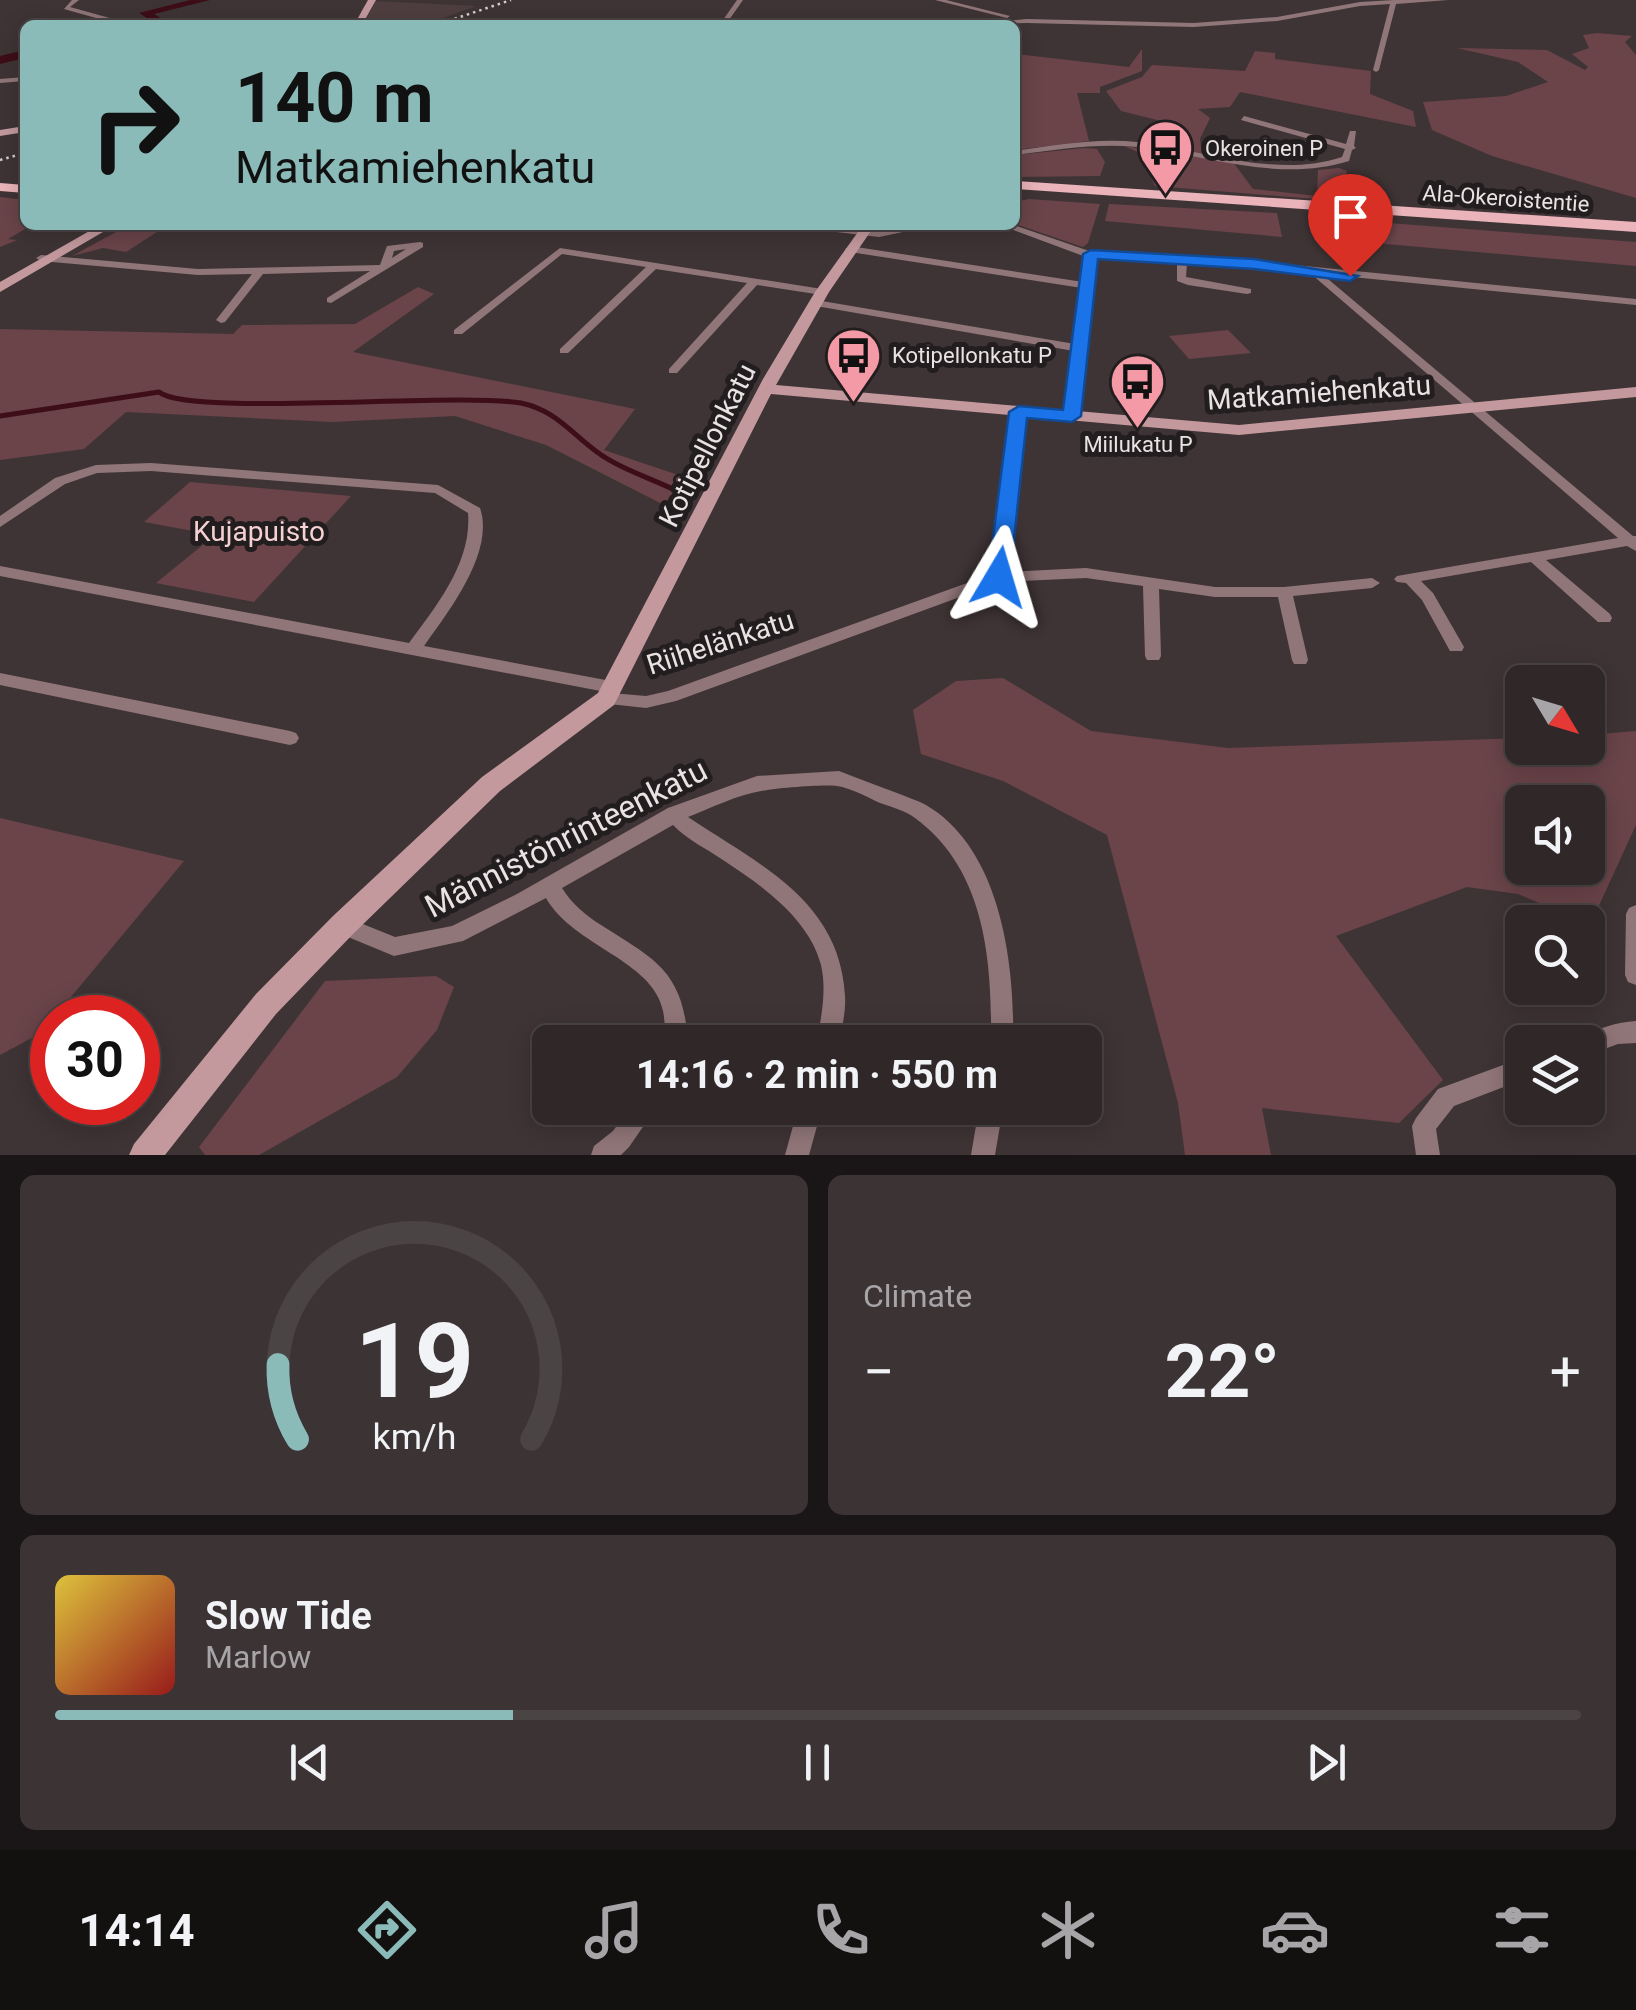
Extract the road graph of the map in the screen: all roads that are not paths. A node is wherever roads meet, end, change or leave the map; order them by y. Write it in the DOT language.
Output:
graph roads {
  1 [pos="76,0"];
  2 [pos="938,0"];
  3 [pos="1416,0"];
  4 [pos="1444,0"];
  5 [pos="1394,2"];
  6 [pos="119,20"];
  7 [pos="1020,21"];
  8 [pos="1027,21"];
  9 [pos="1376,70"];
  10 [pos="1244,118"];
  11 [pos="1354,134"];
  12 [pos="1352,148"];
  13 [pos="1020,152"];
  14 [pos="1020,185"];
  15 [pos="1636,227"];
  16 [pos="90,230"];
  17 [pos="100,230"];
  18 [pos="865,230"];
  19 [pos="1019,230"];
  20 [pos="850,249"];
  21 [pos="1091,254"];
  22 [pos="45,258"];
  23 [pos="1182,261"];
  24 [pos="653,266"];
  25 [pos="260,270"];
  26 [pos="1314,273"];
  27 [pos="754,282"];
  28 [pos="0,285"];
  29 [pos="1086,286"];
  30 [pos="1247,291"];
  31 [pos="819,297"];
  32 [pos="332,300"];
  33 [pos="1636,302"];
  34 [pos="220,320"];
  35 [pos="458,332"];
  36 [pos="1078,348"];
  37 [pos="564,350"];
  38 [pos="673,370"];
  39 [pos="766,389"];
  40 [pos="1636,392"];
  41 [pos="1474,409"];
  42 [pos="1019,412"];
  43 [pos="1072,416"];
  44 [pos="0,523"];
  45 [pos="1634,542"];
  46 [pos="1533,556"];
  47 [pos="0,570"];
  48 [pos="999,577"];
  49 [pos="1372,583"];
  50 [pos="1151,584"];
  51 [pos="1284,592"];
  52 [pos="1604,618"];
  53 [pos="1456,646"];
  54 [pos="413,650"];
  55 [pos="1153,656"];
  56 [pos="1300,660"];
  57 [pos="0,680"];
  58 [pos="609,693"];
  59 [pos="290,738"];
  60 [pos="676,813"];
  61 [pos="548,884"];
  62 [pos="1636,914"];
  63 [pos="343,925"];
  64 [pos="1636,974"];
  65 [pos="675,1025"];
  66 [pos="832,1025"];
  67 [pos="1001,1025"];
  68 [pos="1636,1032"];
  69 [pos="1605,1038"];
  70 [pos="1505,1075"];
  71 [pos="632,1125"];
  72 [pos="805,1125"];
  73 [pos="988,1125"];
  74 [pos="145,1155"];
  75 [pos="603,1155"];
  76 [pos="797,1155"];
  77 [pos="983,1155"];
  78 [pos="1428,1155"];
  1 -- 6 [label="street"];
  2 -- 8 [label="street"];
  3 -- 4 [label="street"];
  3 -- 5 [label="street"];
  5 -- 8 [label="street"];
  5 -- 9 [label="street"];
  7 -- 8 [label="street"];
  10 -- 12 [label="street"];
  11 -- 12 [label="street"];
  12 -- 13 [label="street"];
  14 -- 15 [label="main road, Ala-Okeroistentie"];
  16 -- 22 [label="street"];
  17 -- 22 [label="street"];
  18 -- 20 [label="street, Kotipellonkatu"];
  19 -- 21 [label="street"];
  20 -- 29 [label="street"];
  20 -- 31 [label="street, Kotipellonkatu"];
  21 -- 23 [label="street"];
  21 -- 29 [label="street"];
  22 -- 25 [label="street"];
  22 -- 28 [label="street"];
  23 -- 26 [label="street"];
  23 -- 30 [label="street"];
  24 -- 27 [label="street"];
  24 -- 35 [label="street"];
  24 -- 37 [label="street"];
  25 -- 32 [label="street"];
  25 -- 34 [label="street"];
  26 -- 33 [label="street"];
  26 -- 41 [label="street"];
  27 -- 31 [label="street"];
  27 -- 38 [label="street"];
  29 -- 36 [label="street"];
  31 -- 36 [label="street"];
  31 -- 39 [label="street, Kotipellonkatu"];
  36 -- 43 [label="street"];
  39 -- 42 [label="street, Matkamiehenkatu"];
  39 -- 58 [label="street, Kotipellonkatu"];
  40 -- 41 [label="street, Matkamiehenkatu"];
  41 -- 43 [label="street, Matkamiehenkatu"];
  41 -- 45 [label="street"];
  42 -- 43 [label="street, Matkamiehenkatu"];
  42 -- 48 [label="street"];
  44 -- 54 [label="street"];
  45 -- 46 [label="street"];
  46 -- 52 [label="street"];
  46 -- 53 [label="street"];
  47 -- 54 [label="street, Riihelänkatu"];
  48 -- 50 [label="street, Riihelänkatu"];
  48 -- 58 [label="street, Riihelänkatu"];
  49 -- 51 [label="street, Riihelänkatu"];
  50 -- 51 [label="street, Riihelänkatu"];
  50 -- 55 [label="street"];
  51 -- 56 [label="street"];
  54 -- 58 [label="street, Riihelänkatu"];
  57 -- 59 [label="street"];
  58 -- 63 [label="street"];
  60 -- 61 [label="street, Männistönrinteenkatu"];
  60 -- 66 [label="street"];
  60 -- 67 [label="street, Männistönrinteenkatu"];
  61 -- 63 [label="street, Männistönrinteenkatu"];
  61 -- 65 [label="street"];
  62 -- 64 [label="street"];
  63 -- 74 [label="street"];
  68 -- 69 [label="street"];
  70 -- 78 [label="street"];
  71 -- 75 [label="street"];
  72 -- 76 [label="street"];
  73 -- 77 [label="street"];
}
